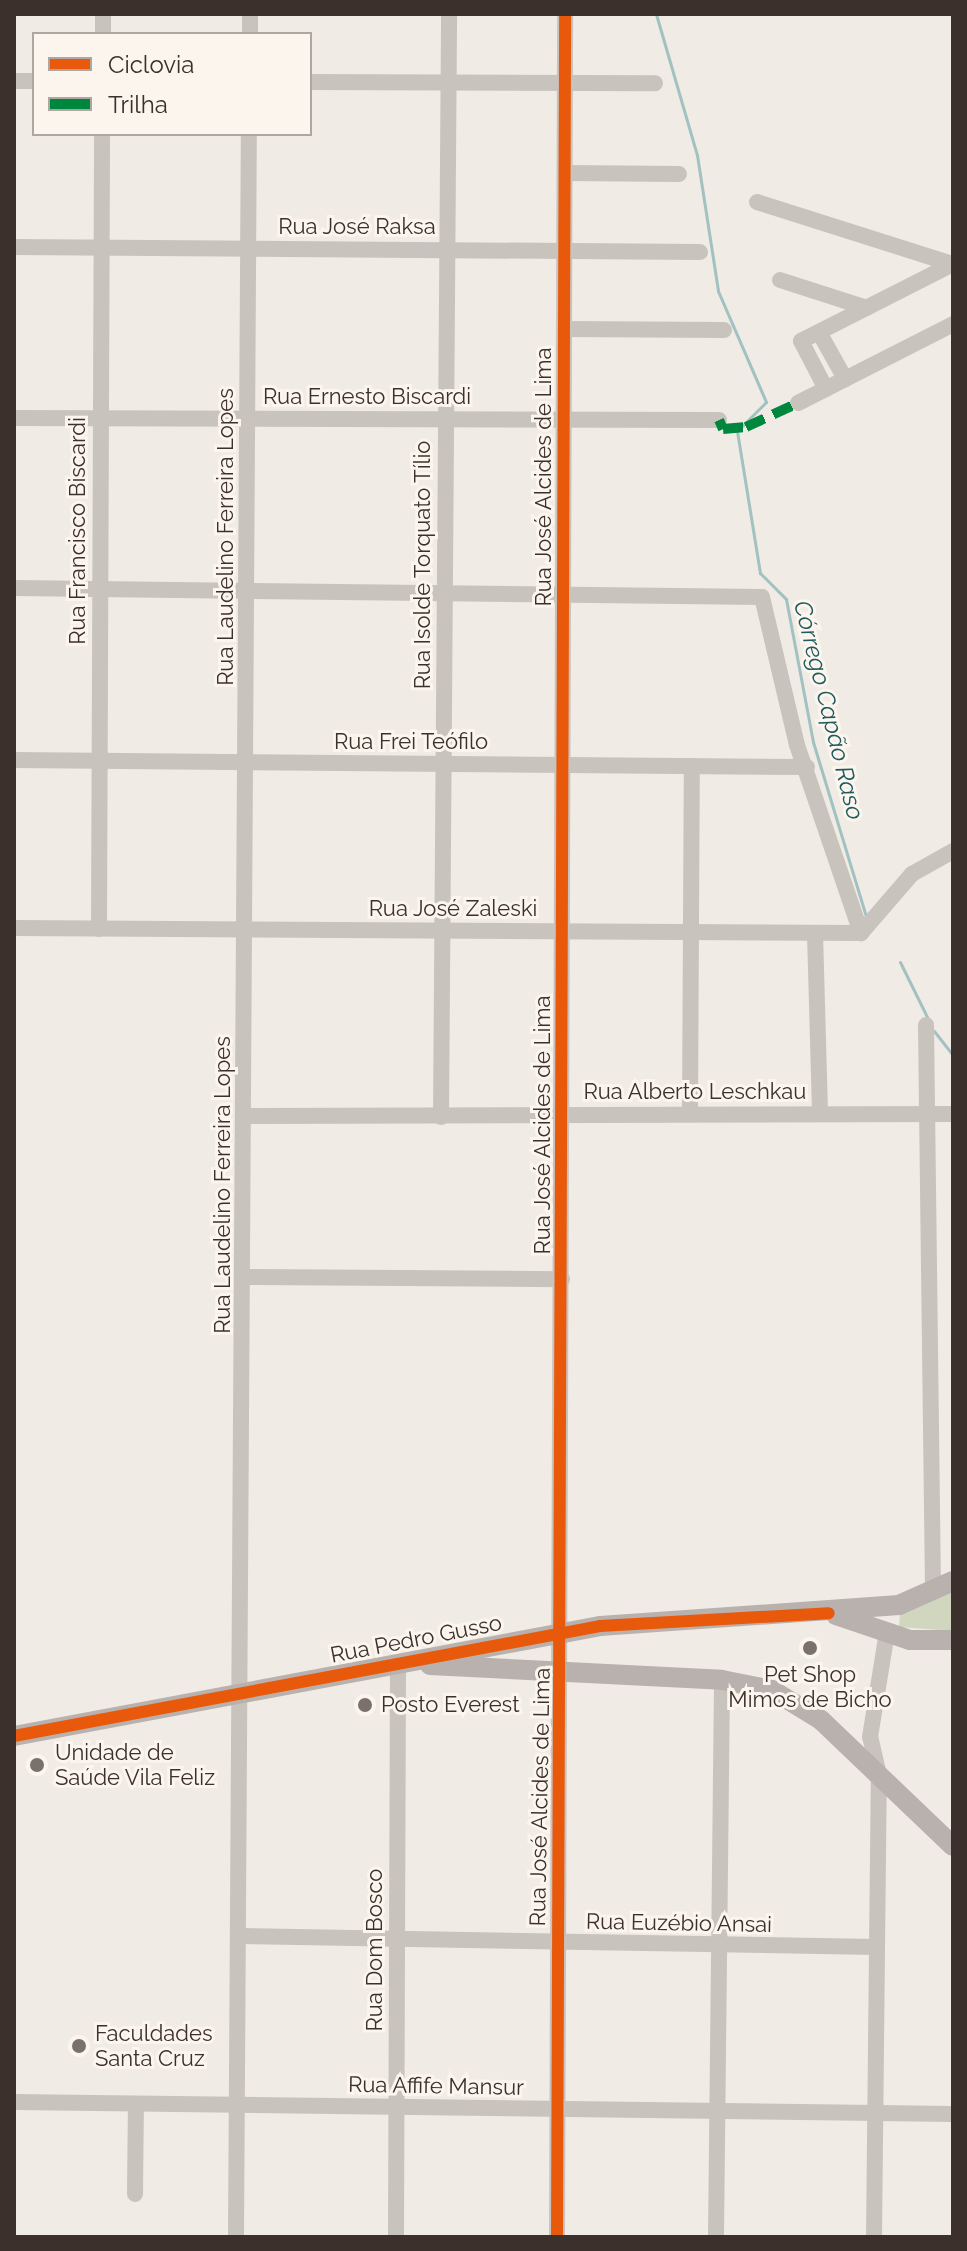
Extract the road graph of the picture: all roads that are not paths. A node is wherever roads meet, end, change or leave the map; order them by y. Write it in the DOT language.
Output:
graph roads {
  1 [pos="449,14"];
  2 [pos="565,14"];
  3 [pos="312,82"];
  4 [pos="449,82"];
  5 [pos="565,83"];
  6 [pos="655,83"];
  7 [pos="102,136"];
  8 [pos="249,136"];
  9 [pos="565,173"];
  10 [pos="679,174"];
  11 [pos="757,202"];
  12 [pos="14,247"];
  13 [pos="102,247"];
  14 [pos="249,248"];
  15 [pos="447,250"];
  16 [pos="565,251"];
  17 [pos="700,252"];
  18 [pos="780,280"];
  19 [pos="867,308"];
  20 [pos="953,324"];
  21 [pos="564,329"];
  22 [pos="724,330"];
  23 [pos="819,332"];
  24 [pos="845,379"];
  25 [pos="826,389"];
  26 [pos="798,403"];
  27 [pos="14,418"];
  28 [pos="101,418"];
  29 [pos="248,419"];
  30 [pos="446,419"];
  31 [pos="564,420"];
  32 [pos="719,420"];
  33 [pos="14,588"];
  34 [pos="100,589"];
  35 [pos="247,590"];
  36 [pos="445,591"];
  37 [pos="564,591"];
  38 [pos="14,760"];
  39 [pos="99,761"];
  40 [pos="247,762"];
  41 [pos="444,764"];
  42 [pos="563,765"];
  43 [pos="692,766"];
  44 [pos="807,767"];
  45 [pos="953,851"];
  46 [pos="14,928"];
  47 [pos="99,929"];
  48 [pos="246,930"];
  49 [pos="442,931"];
  50 [pos="563,931"];
  51 [pos="691,932"];
  52 [pos="815,933"];
  53 [pos="861,933"];
  54 [pos="926,1025"];
  55 [pos="690,1114"];
  56 [pos="820,1114"];
  57 [pos="927,1114"];
  58 [pos="953,1114"];
  59 [pos="245,1116"];
  60 [pos="441,1117"];
  61 [pos="563,1118"];
  62 [pos="245,1277"];
  63 [pos="562,1279"];
  64 [pos="953,1581"];
  65 [pos="933,1592"];
  66 [pos="889,1607"];
  67 [pos="829,1613"];
  68 [pos="562,1632"];
  69 [pos="887,1632"];
  70 [pos="910,1640"];
  71 [pos="953,1640"];
  72 [pos="398,1663"];
  73 [pos="881,1671"];
  74 [pos="561,1672"];
  75 [pos="722,1680"];
  76 [pos="243,1692"];
  77 [pos="14,1736"];
  78 [pos="879,1775"];
  79 [pos="953,1846"];
  80 [pos="240,1936"];
  81 [pos="397,1939"];
  82 [pos="559,1941"];
  83 [pos="719,1944"];
  84 [pos="877,1947"];
  85 [pos="14,2102"];
  86 [pos="136,2104"];
  87 [pos="238,2105"];
  88 [pos="396,2107"];
  89 [pos="558,2109"];
  90 [pos="718,2111"];
  91 [pos="875,2113"];
  92 [pos="953,2114"];
  93 [pos="135,2194"];
  94 [pos="236,2237"];
  95 [pos="396,2237"];
  96 [pos="557,2237"];
  97 [pos="716,2237"];
  98 [pos="874,2237"];
  1 -- 4 [label="street, Rua Isolde Torquato Tílio"];
  2 -- 5 [label="street, Rua José Alcides de Lima"];
  3 -- 4 [label="street"];
  4 -- 5 [label="street"];
  4 -- 15 [label="street, Rua Isolde Torquato Tílio"];
  5 -- 6 [label="street"];
  5 -- 9 [label="street, Rua José Alcides de Lima"];
  7 -- 13 [label="street, Rua Francisco Biscardi"];
  8 -- 14 [label="street, Rua Laudelino Ferreira Lopes"];
  9 -- 10 [label="street"];
  9 -- 16 [label="street, Rua José Alcides de Lima"];
  11 -- 19 [label="street"];
  12 -- 13 [label="street, Rua José Raksa"];
  13 -- 14 [label="street, Rua José Raksa"];
  13 -- 28 [label="street, Rua Francisco Biscardi"];
  14 -- 15 [label="street, Rua José Raksa"];
  14 -- 29 [label="street, Rua Laudelino Ferreira Lopes"];
  15 -- 16 [label="street, Rua José Raksa"];
  15 -- 30 [label="street, Rua Isolde Torquato Tílio"];
  16 -- 17 [label="street, Rua José Raksa"];
  16 -- 21 [label="street, Rua José Alcides de Lima"];
  18 -- 19 [label="street"];
  19 -- 23 [label="street"];
  20 -- 24 [label="street"];
  21 -- 22 [label="street"];
  21 -- 31 [label="street, Rua José Alcides de Lima"];
  23 -- 24 [label="street"];
  23 -- 25 [label="street"];
  24 -- 25 [label="street"];
  25 -- 26 [label="street"];
  27 -- 28 [label="street, Rua Ernesto Biscardi"];
  28 -- 29 [label="street, Rua Ernesto Biscardi"];
  28 -- 34 [label="street, Rua Francisco Biscardi"];
  29 -- 30 [label="street, Rua Ernesto Biscardi"];
  29 -- 35 [label="street, Rua Laudelino Ferreira Lopes"];
  30 -- 31 [label="street, Rua Ernesto Biscardi"];
  30 -- 36 [label="street, Rua Isolde Torquato Tílio"];
  31 -- 32 [label="street, Rua Ernesto Biscardi"];
  31 -- 37 [label="street, Rua José Alcides de Lima"];
  33 -- 34 [label="street"];
  34 -- 35 [label="street"];
  34 -- 39 [label="street, Rua Francisco Biscardi"];
  35 -- 36 [label="street"];
  35 -- 40 [label="street, Rua Laudelino Ferreira Lopes"];
  36 -- 37 [label="street"];
  36 -- 41 [label="street, Rua Isolde Torquato Tílio"];
  37 -- 42 [label="street, Rua José Alcides de Lima"];
  37 -- 44 [label="street"];
  38 -- 39 [label="street, Rua Frei Teófilo"];
  39 -- 40 [label="street, Rua Frei Teófilo"];
  39 -- 47 [label="street, Rua Francisco Biscardi"];
  40 -- 41 [label="street, Rua Frei Teófilo"];
  40 -- 48 [label="street, Rua Laudelino Ferreira Lopes"];
  41 -- 42 [label="street, Rua Frei Teófilo"];
  41 -- 49 [label="street, Rua Isolde Torquato Tílio"];
  42 -- 43 [label="street, Rua Frei Teófilo"];
  42 -- 50 [label="street, Rua José Alcides de Lima"];
  43 -- 44 [label="street, Rua Frei Teófilo"];
  43 -- 51 [label="street"];
  44 -- 53 [label="street"];
  45 -- 53 [label="street"];
  46 -- 47 [label="street, Rua José Zaleski"];
  47 -- 48 [label="street, Rua José Zaleski"];
  48 -- 49 [label="street, Rua José Zaleski"];
  48 -- 59 [label="street, Rua Laudelino Ferreira Lopes"];
  49 -- 50 [label="street, Rua José Zaleski"];
  49 -- 60 [label="street, Rua Isolde Torquato Tílio"];
  50 -- 51 [label="street, Rua José Zaleski"];
  50 -- 61 [label="street, Rua José Alcides de Lima"];
  51 -- 52 [label="street, Rua José Zaleski"];
  51 -- 55 [label="street"];
  52 -- 53 [label="street, Rua José Zaleski"];
  52 -- 56 [label="street"];
  54 -- 57 [label="street"];
  55 -- 56 [label="street, Rua Alberto Leschkau"];
  55 -- 61 [label="street, Rua Alberto Leschkau"];
  56 -- 57 [label="street, Rua Alberto Leschkau"];
  57 -- 58 [label="street, Rua Alberto Leschkau"];
  57 -- 65 [label="street"];
  59 -- 60 [label="street, Rua Alberto Leschkau"];
  59 -- 62 [label="street, Rua Laudelino Ferreira Lopes"];
  60 -- 61 [label="street, Rua Alberto Leschkau"];
  61 -- 63 [label="street, Rua José Alcides de Lima"];
  62 -- 63 [label="street"];
  62 -- 76 [label="street, Rua Laudelino Ferreira Lopes"];
  63 -- 68 [label="street, Rua José Alcides de Lima"];
  64 -- 65 [label="main road, Rua Pedro Gusso"];
  65 -- 66 [label="main road, Rua Pedro Gusso"];
  66 -- 67 [label="main road, Rua Pedro Gusso"];
  66 -- 69 [label="main road"];
  67 -- 68 [label="main road, Rua Pedro Gusso"];
  67 -- 69 [label="main road, Rua Pedro Gusso"];
  68 -- 72 [label="main road, Rua Pedro Gusso"];
  68 -- 74 [label="street, Rua José Alcides de Lima"];
  69 -- 70 [label="main road, Rua Pedro Gusso"];
  69 -- 73 [label="street"];
  70 -- 71 [label="main road, Rua Pedro Gusso"];
  70 -- 73 [label="street"];
  72 -- 74 [label="main road"];
  72 -- 76 [label="main road, Rua Pedro Gusso"];
  72 -- 81 [label="street, Rua Dom Bosco"];
  73 -- 78 [label="street"];
  74 -- 75 [label="main road"];
  74 -- 82 [label="street, Rua José Alcides de Lima"];
  75 -- 78 [label="main road"];
  75 -- 83 [label="street"];
  76 -- 77 [label="main road, Rua Pedro Gusso"];
  76 -- 80 [label="street, Rua Laudelino Ferreira Lopes"];
  78 -- 79 [label="main road"];
  78 -- 84 [label="street"];
  80 -- 81 [label="street, Rua Euzébio Ansai"];
  80 -- 87 [label="street, Rua Laudelino Ferreira Lopes"];
  81 -- 82 [label="street, Rua Euzébio Ansai"];
  81 -- 88 [label="street, Rua Dom Bosco"];
  82 -- 83 [label="street, Rua Euzébio Ansai"];
  82 -- 89 [label="street, Rua José Alcides de Lima"];
  83 -- 84 [label="street, Rua Euzébio Ansai"];
  83 -- 90 [label="street"];
  84 -- 91 [label="street"];
  85 -- 86 [label="street, Rua Affife Mansur"];
  86 -- 87 [label="street, Rua Affife Mansur"];
  86 -- 93 [label="street"];
  87 -- 88 [label="street, Rua Affife Mansur"];
  87 -- 94 [label="street, Rua Laudelino Ferreira Lopes"];
  88 -- 89 [label="street, Rua Affife Mansur"];
  88 -- 95 [label="street, Rua Dom Bosco"];
  89 -- 90 [label="street, Rua Affife Mansur"];
  89 -- 96 [label="street, Rua José Alcides de Lima"];
  90 -- 91 [label="street, Rua Affife Mansur"];
  90 -- 97 [label="street"];
  91 -- 92 [label="street, Rua Affife Mansur"];
  91 -- 98 [label="street"];
}
